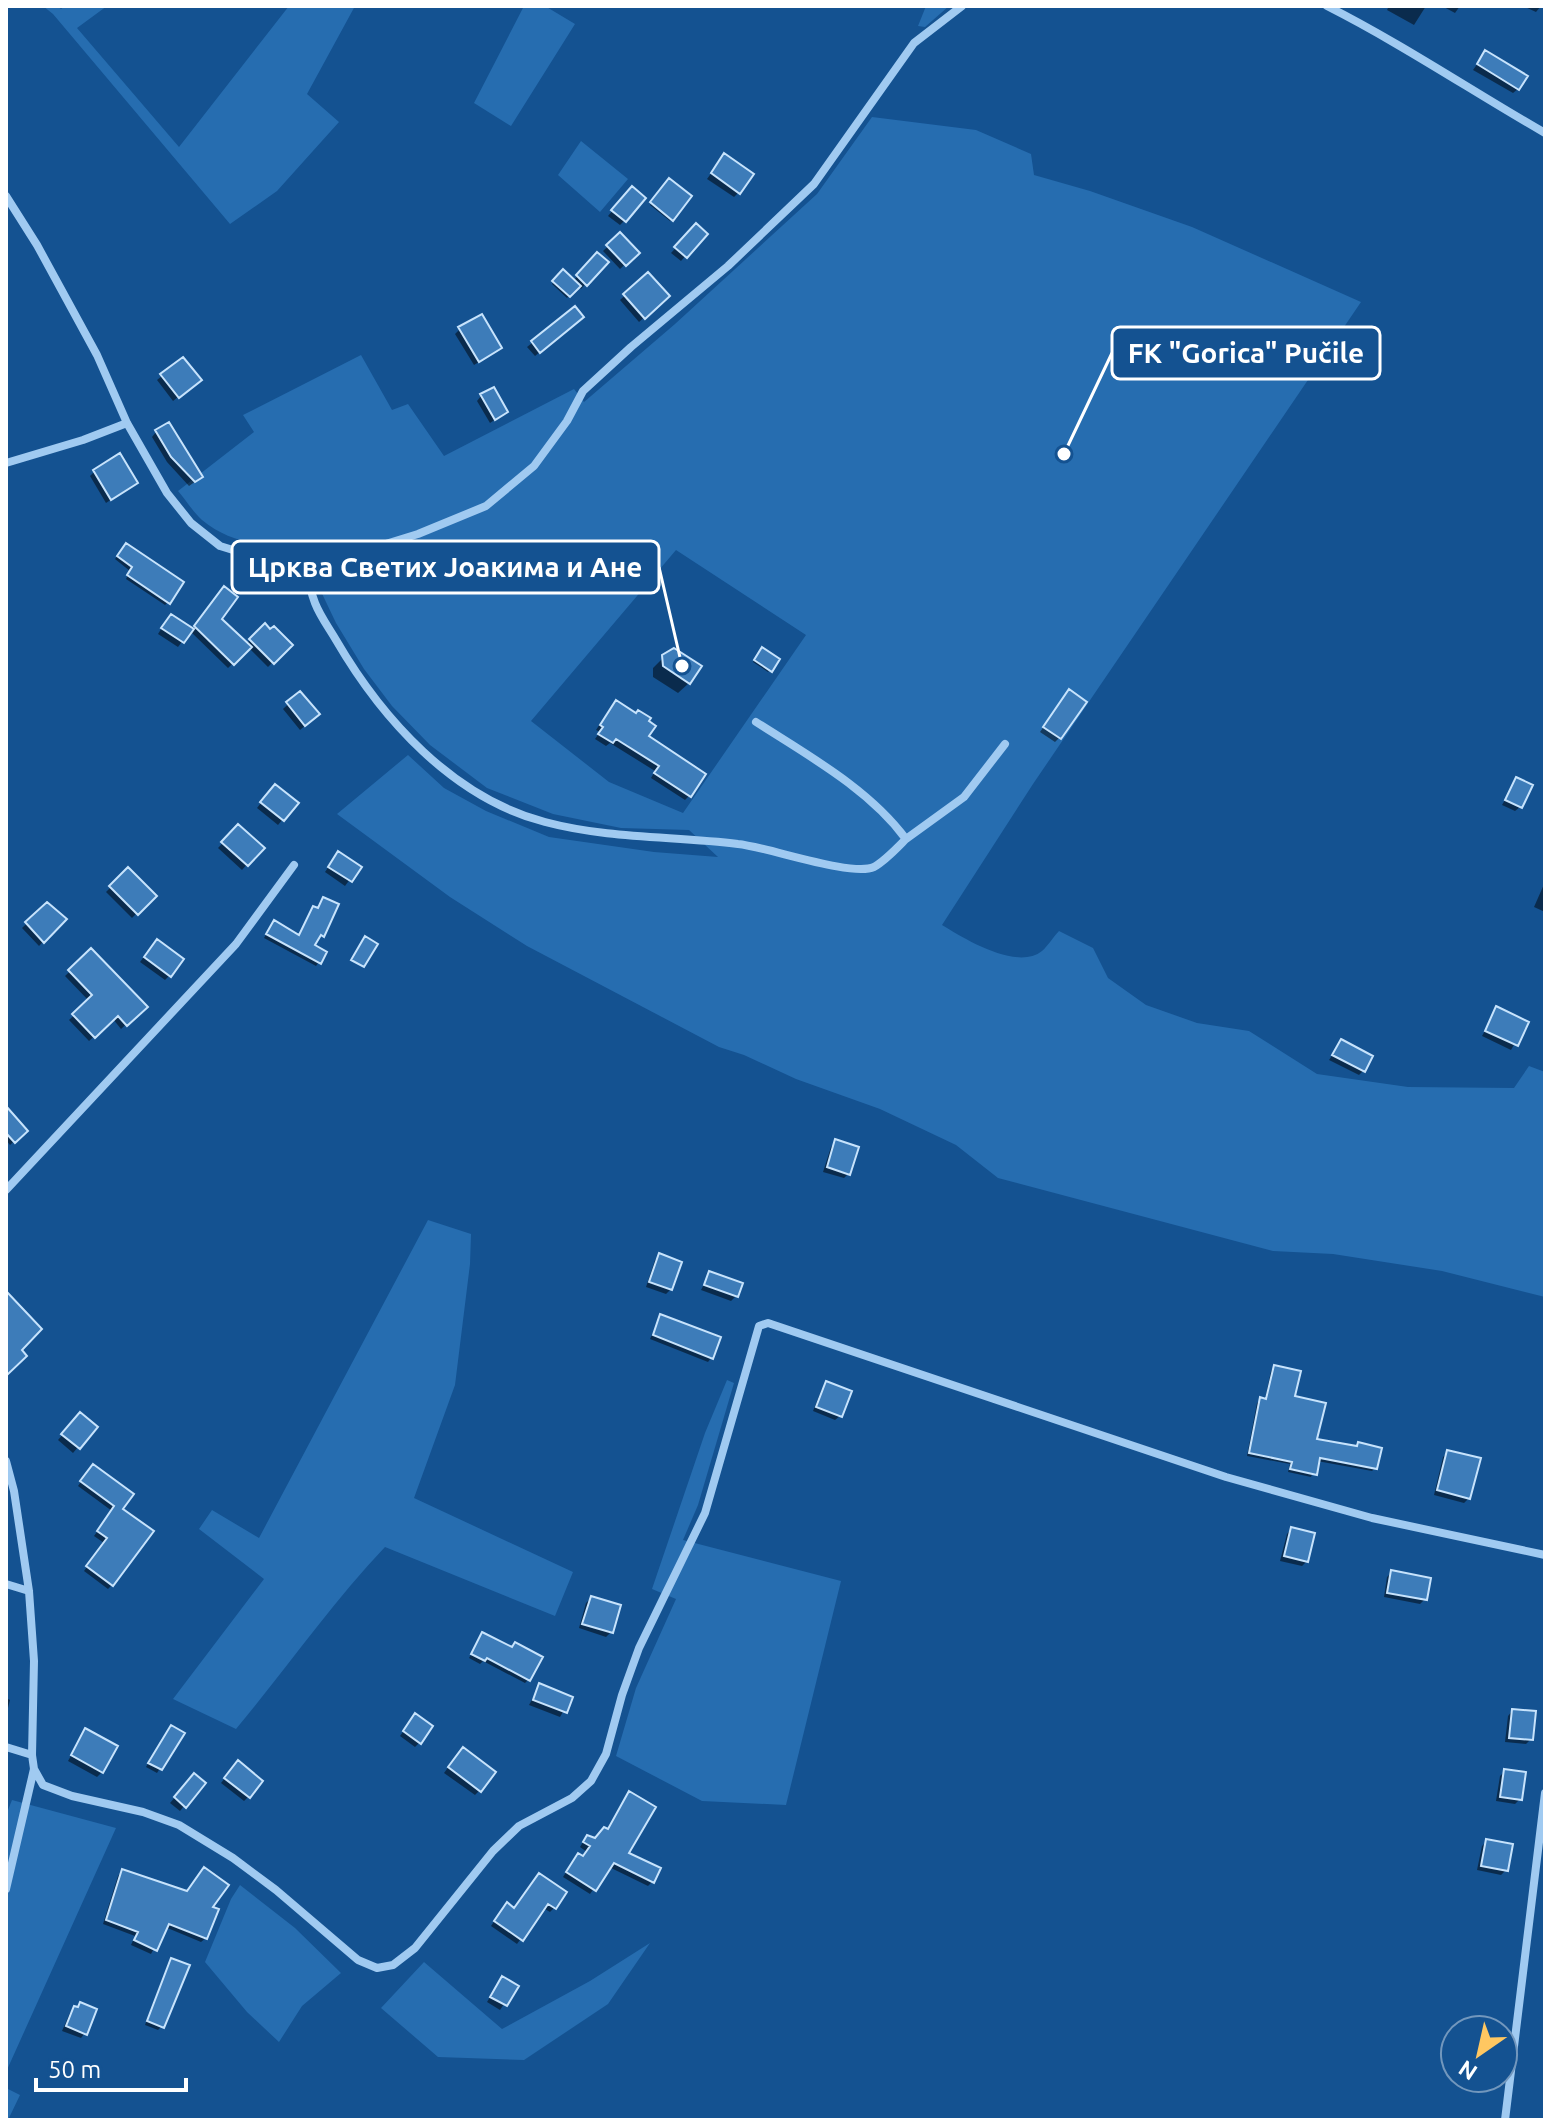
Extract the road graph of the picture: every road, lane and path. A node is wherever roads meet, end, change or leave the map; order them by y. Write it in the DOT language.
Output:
graph roads {
  1 [pos="962,6"];
  2 [pos="1327,6"];
  3 [pos="1545,133"];
  4 [pos="6,196"];
  5 [pos="127,423"];
  6 [pos="6,463"];
  7 [pos="304,562"];
  8 [pos="756,722"];
  9 [pos="1005,744"];
  10 [pos="906,839"];
  11 [pos="294,865"];
  12 [pos="6,1190"];
  13 [pos="6,1461"];
  14 [pos="1545,1555"];
  15 [pos="6,1584"];
  16 [pos="29,1591"];
  17 [pos="6,1747"];
  18 [pos="32,1755"];
  19 [pos="34,1769"];
  20 [pos="1545,1793"];
  21 [pos="6,1889"];
  22 [pos="1505,2120"];
  1 -- 7 [label="street"];
  2 -- 3 [label="street"];
  4 -- 5 [label="street"];
  5 -- 6 [label="street"];
  5 -- 7 [label="street"];
  7 -- 10 [label="street"];
  8 -- 10 [label="street"];
  9 -- 10 [label="street"];
  11 -- 12 [label="street"];
  13 -- 16 [label="street"];
  14 -- 19 [label="street"];
  15 -- 16 [label="street"];
  16 -- 18 [label="street"];
  17 -- 18 [label="street"];
  18 -- 19 [label="street"];
  19 -- 21 [label="street"];
  20 -- 22 [label="street"];
}
